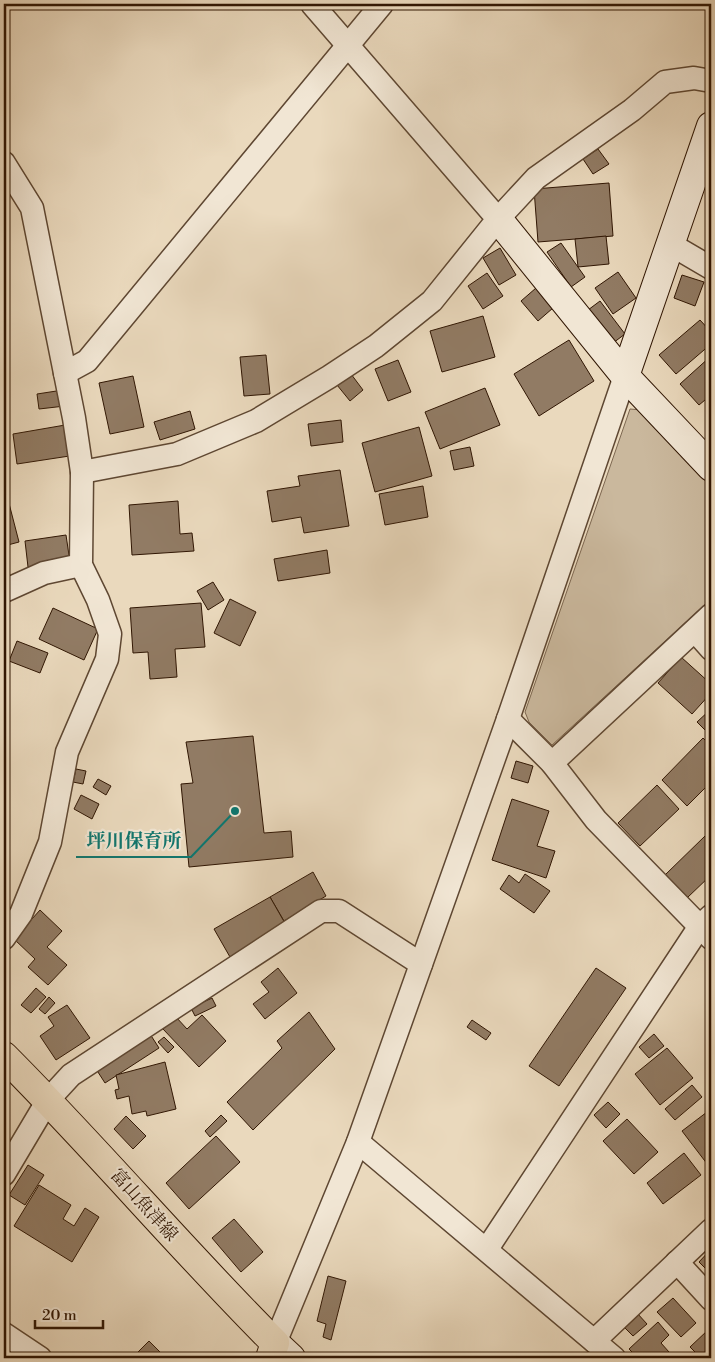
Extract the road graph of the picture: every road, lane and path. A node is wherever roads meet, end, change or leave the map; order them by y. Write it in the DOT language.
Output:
graph roads {
  1 [pos="312,4"];
  2 [pos="382,4"];
  3 [pos="348,44"];
  4 [pos="711,81"];
  5 [pos="711,126"];
  6 [pos="4,163"];
  7 [pos="498,219"];
  8 [pos="670,244"];
  9 [pos="711,268"];
  10 [pos="65,373"];
  11 [pos="625,376"];
  12 [pos="711,467"];
  13 [pos="82,472"];
  14 [pos="81,564"];
  15 [pos="4,591"];
  16 [pos="711,615"];
  17 [pos="695,631"];
  18 [pos="711,649"];
  19 [pos="508,719"];
  20 [pos="552,763"];
  21 [pos="707,927"];
  22 [pos="4,938"];
  23 [pos="421,964"];
  24 [pos="4,1056"];
  25 [pos="48,1100"];
  26 [pos="358,1142"];
  27 [pos="4,1174"];
  28 [pos="711,1230"];
  29 [pos="487,1249"];
  30 [pos="677,1262"];
  31 [pos="711,1299"];
  32 [pos="4,1334"];
  33 [pos="594,1341"];
  34 [pos="279,1353"];
  35 [pos="40,1358"];
  36 [pos="614,1358"];
  1 -- 3 [label="street"];
  2 -- 3 [label="street"];
  3 -- 7 [label="street"];
  3 -- 10 [label="street"];
  4 -- 7 [label="street"];
  5 -- 8 [label="street"];
  6 -- 10 [label="street"];
  7 -- 11 [label="street"];
  7 -- 13 [label="street"];
  8 -- 9 [label="street"];
  8 -- 11 [label="street"];
  10 -- 13 [label="street"];
  11 -- 12 [label="street"];
  11 -- 19 [label="street"];
  13 -- 14 [label="street"];
  14 -- 15 [label="street"];
  14 -- 22 [label="street"];
  16 -- 17 [label="street"];
  17 -- 18 [label="street"];
  17 -- 20 [label="street"];
  19 -- 20 [label="street"];
  19 -- 23 [label="street"];
  20 -- 21 [label="street"];
  21 -- 29 [label="street"];
  23 -- 25 [label="street"];
  23 -- 26 [label="street"];
  24 -- 25 [label="main road, 富山魚津線"];
  25 -- 27 [label="street"];
  25 -- 34 [label="main road, 富山魚津線"];
  26 -- 29 [label="street"];
  26 -- 34 [label="street"];
  28 -- 30 [label="street"];
  29 -- 33 [label="street"];
  30 -- 31 [label="street"];
  30 -- 33 [label="street"];
  32 -- 35 [label="street"];
  33 -- 36 [label="street"];
}
